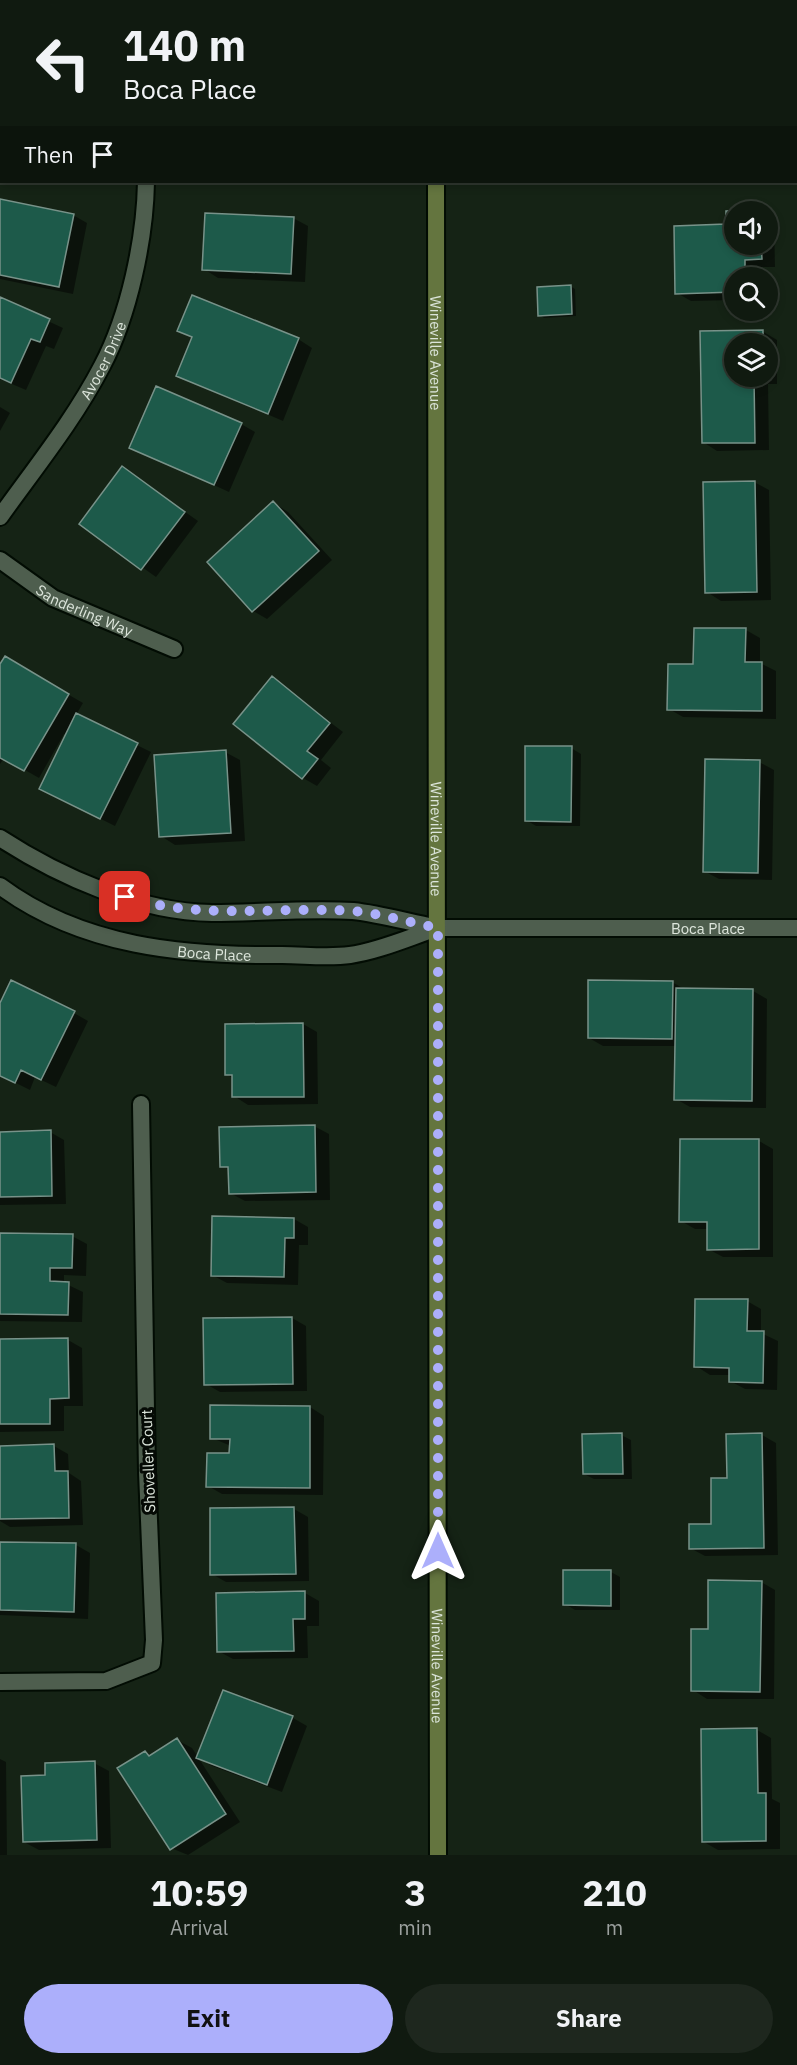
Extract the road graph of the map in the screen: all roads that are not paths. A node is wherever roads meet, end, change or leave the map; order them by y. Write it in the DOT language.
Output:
graph roads {
  1 [pos="146,183"];
  2 [pos="436,183"];
  3 [pos="0,517"];
  4 [pos="0,560"];
  5 [pos="174,649"];
  6 [pos="0,838"];
  7 [pos="0,886"];
  8 [pos="438,928"];
  9 [pos="797,928"];
  10 [pos="141,1104"];
  11 [pos="0,1682"];
  12 [pos="438,1855"];
  1 -- 3 [label="street, Avocer Drive"];
  2 -- 8 [label="main road, Wineville Avenue"];
  4 -- 5 [label="street, Sanderling Way"];
  6 -- 8 [label="street, Boca Place"];
  7 -- 8 [label="street, Boca Place"];
  8 -- 9 [label="street, Boca Place"];
  8 -- 12 [label="main road, Wineville Avenue"];
  10 -- 11 [label="street, Shoveller Court"];
}
